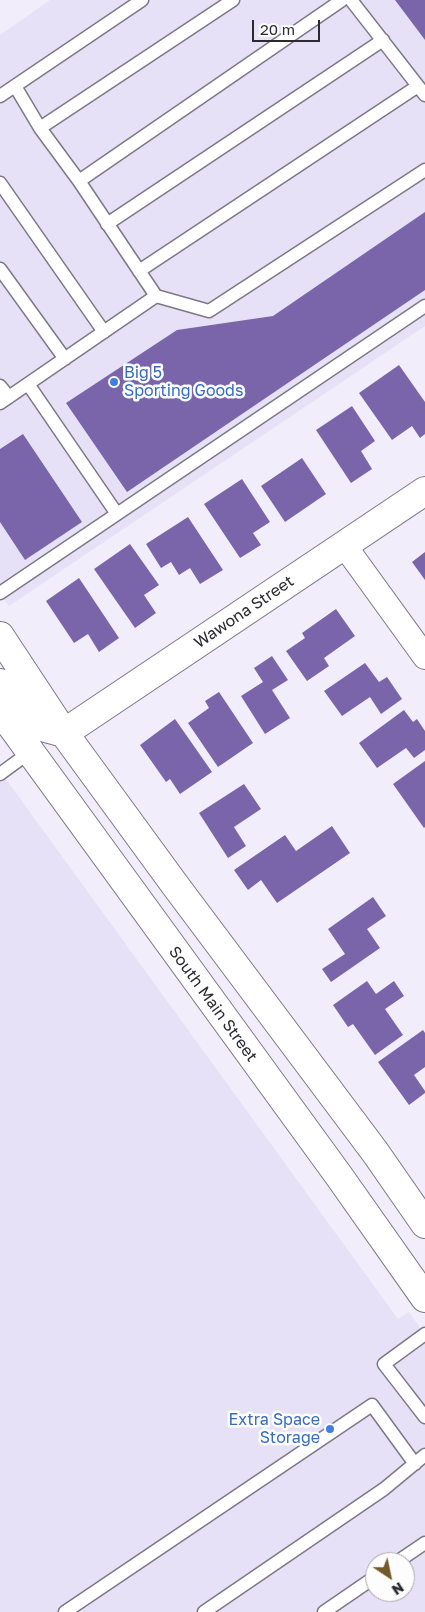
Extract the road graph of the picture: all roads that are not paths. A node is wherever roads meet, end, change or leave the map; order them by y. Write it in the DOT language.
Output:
graph roads {
  1 [pos="142,0"];
  2 [pos="233,0"];
  3 [pos="342,0"];
  4 [pos="351,0"];
  5 [pos="383,40"];
  6 [pos="15,86"];
  7 [pos="421,90"];
  8 [pos="0,96"];
  9 [pos="40,128"];
  10 [pos="425,170"];
  11 [pos="79,181"];
  12 [pos="0,183"];
  13 [pos="107,224"];
  14 [pos="0,269"];
  15 [pos="139,271"];
  16 [pos="156,296"];
  17 [pos="425,306"];
  18 [pos="104,332"];
  19 [pos="65,359"];
  20 [pos="28,384"];
  21 [pos="0,386"];
  22 [pos="4,400"];
  23 [pos="425,491"];
  24 [pos="117,514"];
  25 [pos="344,545"];
  26 [pos="0,593"];
  27 [pos="0,636"];
  28 [pos="425,658"];
  29 [pos="0,683"];
  30 [pos="0,710"];
  31 [pos="64,733"];
  32 [pos="30,752"];
  33 [pos="0,774"];
  34 [pos="375,1152"];
  35 [pos="339,1176"];
  36 [pos="425,1224"];
  37 [pos="425,1298"];
  38 [pos="425,1334"];
  39 [pos="425,1417"];
  40 [pos="420,1459"];
  41 [pos="425,1543"];
  42 [pos="412,1552"];
  43 [pos="365,1584"];
  44 [pos="64,1612"];
  45 [pos="204,1612"];
  46 [pos="324,1612"];
  1 -- 6 [label="lane"];
  2 -- 9 [label="lane"];
  3 -- 11 [label="lane"];
  4 -- 5 [label="lane"];
  5 -- 7 [label="lane"];
  5 -- 13 [label="lane"];
  6 -- 8 [label="lane"];
  6 -- 9 [label="lane"];
  7 -- 15 [label="lane"];
  9 -- 11 [label="lane"];
  10 -- 16 [label="lane"];
  11 -- 13 [label="lane"];
  12 -- 18 [label="lane"];
  13 -- 15 [label="lane"];
  14 -- 19 [label="lane"];
  15 -- 16 [label="lane"];
  16 -- 18 [label="lane"];
  17 -- 24 [label="lane"];
  18 -- 19 [label="lane"];
  19 -- 20 [label="lane"];
  20 -- 22 [label="lane"];
  20 -- 24 [label="lane"];
  21 -- 22 [label="lane"];
  23 -- 25 [label="main road, Wawona Street"];
  24 -- 26 [label="lane"];
  25 -- 28 [label="street"];
  25 -- 31 [label="main road, Wawona Street"];
  27 -- 31 [label="main road"];
  29 -- 31 [label="main road"];
  30 -- 32 [label="main road, South Main Street"];
  31 -- 34 [label="main road"];
  32 -- 33 [label="lane"];
  32 -- 35 [label="main road, South Main Street"];
  34 -- 35 [label="main road"];
  34 -- 36 [label="main road"];
  35 -- 37 [label="main road, South Main Street"];
  38 -- 39 [label="lane"];
  40 -- 44 [label="lane"];
  40 -- 45 [label="lane"];
  41 -- 42 [label="lane"];
  43 -- 46 [label="lane"];
}
